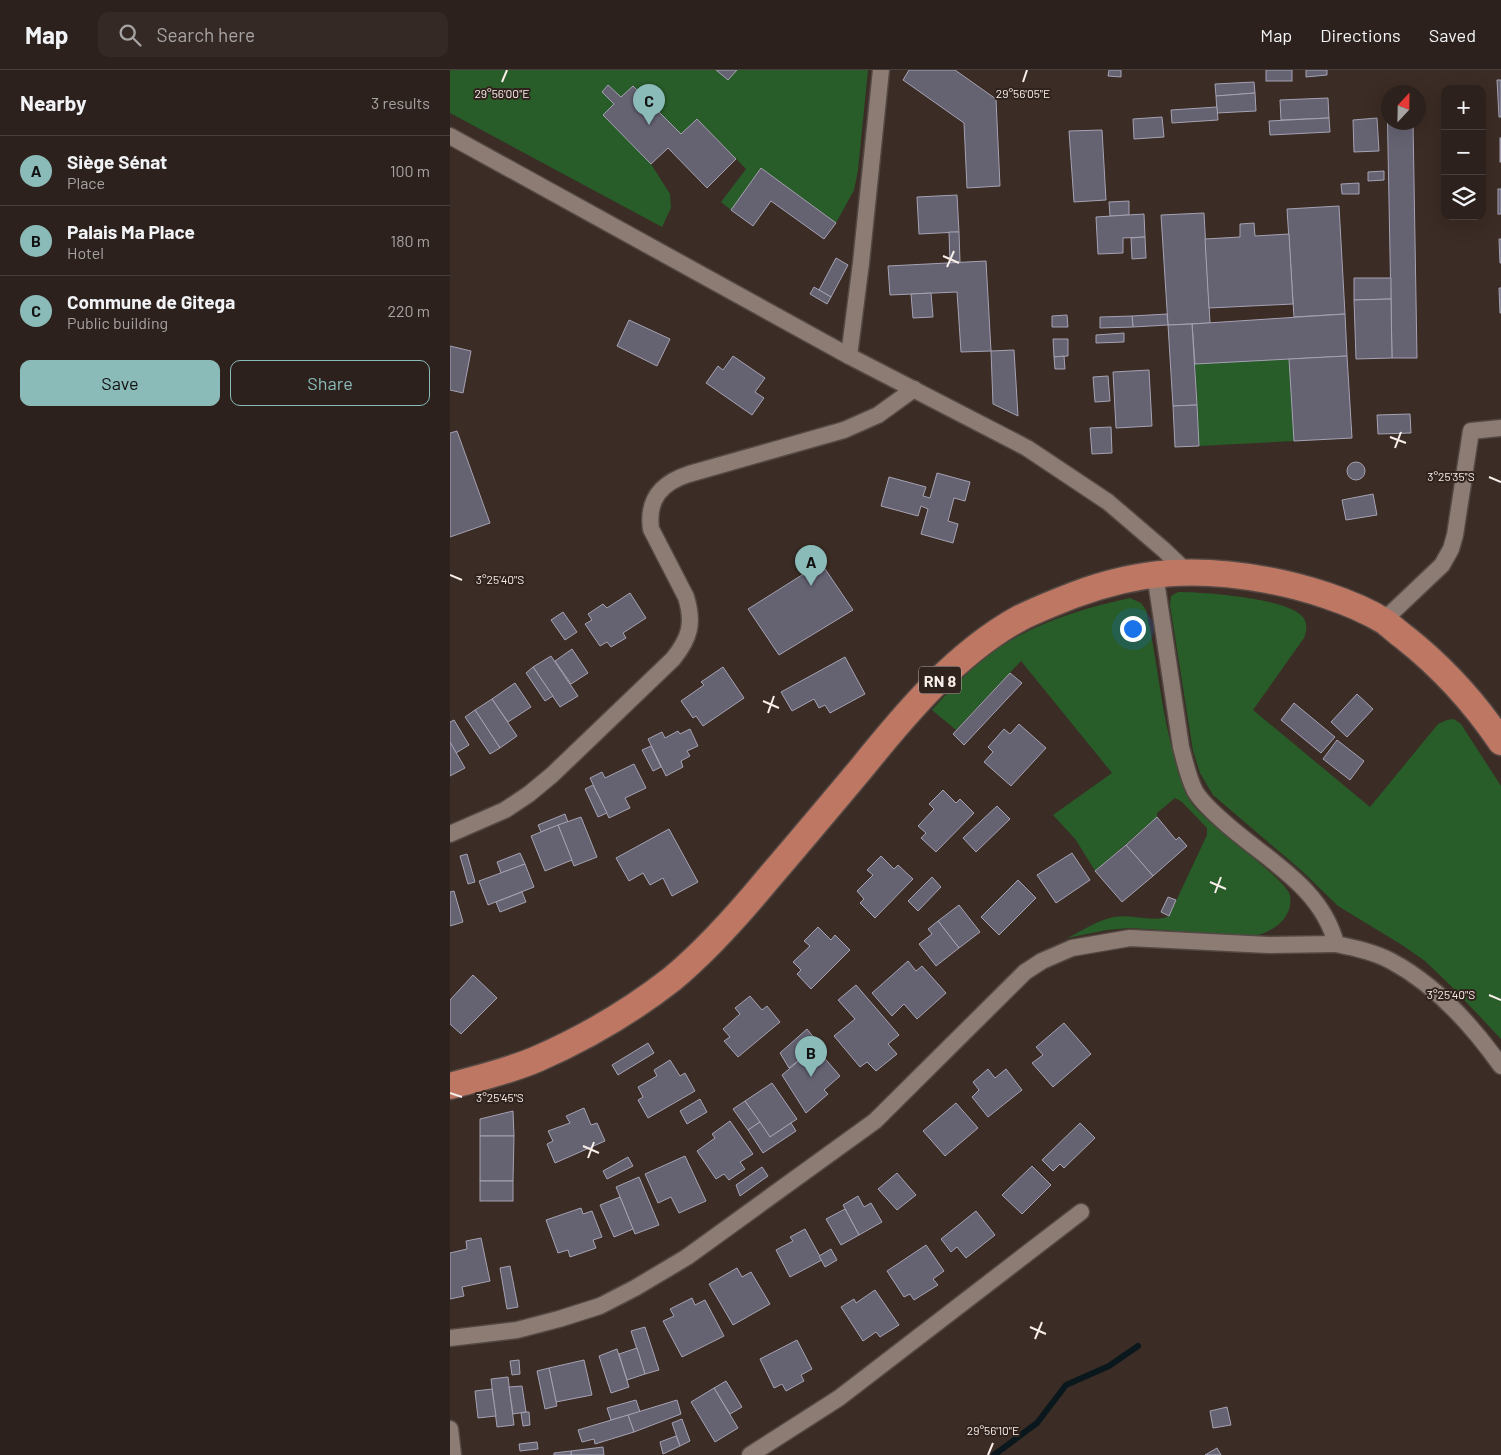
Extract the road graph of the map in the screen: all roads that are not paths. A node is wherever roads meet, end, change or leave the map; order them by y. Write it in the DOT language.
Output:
graph roads {
  1 [pos="881,70"];
  2 [pos="450,136"];
  3 [pos="849,356"];
  4 [pos="914,389"];
  5 [pos="1501,428"];
  6 [pos="1186,571"];
  7 [pos="1155,574"];
  8 [pos="1383,621"];
  9 [pos="1501,742"];
  10 [pos="450,834"];
  11 [pos="1336,944"];
  12 [pos="1501,1066"];
  13 [pos="450,1086"];
  14 [pos="1081,1212"];
  15 [pos="450,1338"];
  16 [pos="450,1429"];
  17 [pos="453,1455"];
  18 [pos="750,1455"];
  1 -- 3 [label="street"];
  2 -- 3 [label="street"];
  3 -- 4 [label="street"];
  4 -- 6 [label="street"];
  4 -- 10 [label="street"];
  5 -- 8 [label="street"];
  6 -- 7 [label="main road, RN 8"];
  6 -- 8 [label="main road, RN 8"];
  7 -- 11 [label="street"];
  7 -- 13 [label="main road, RN 8"];
  8 -- 9 [label="main road, RN 8"];
  11 -- 12 [label="street"];
  11 -- 15 [label="street"];
  14 -- 18 [label="street"];
  16 -- 17 [label="street"];
}
